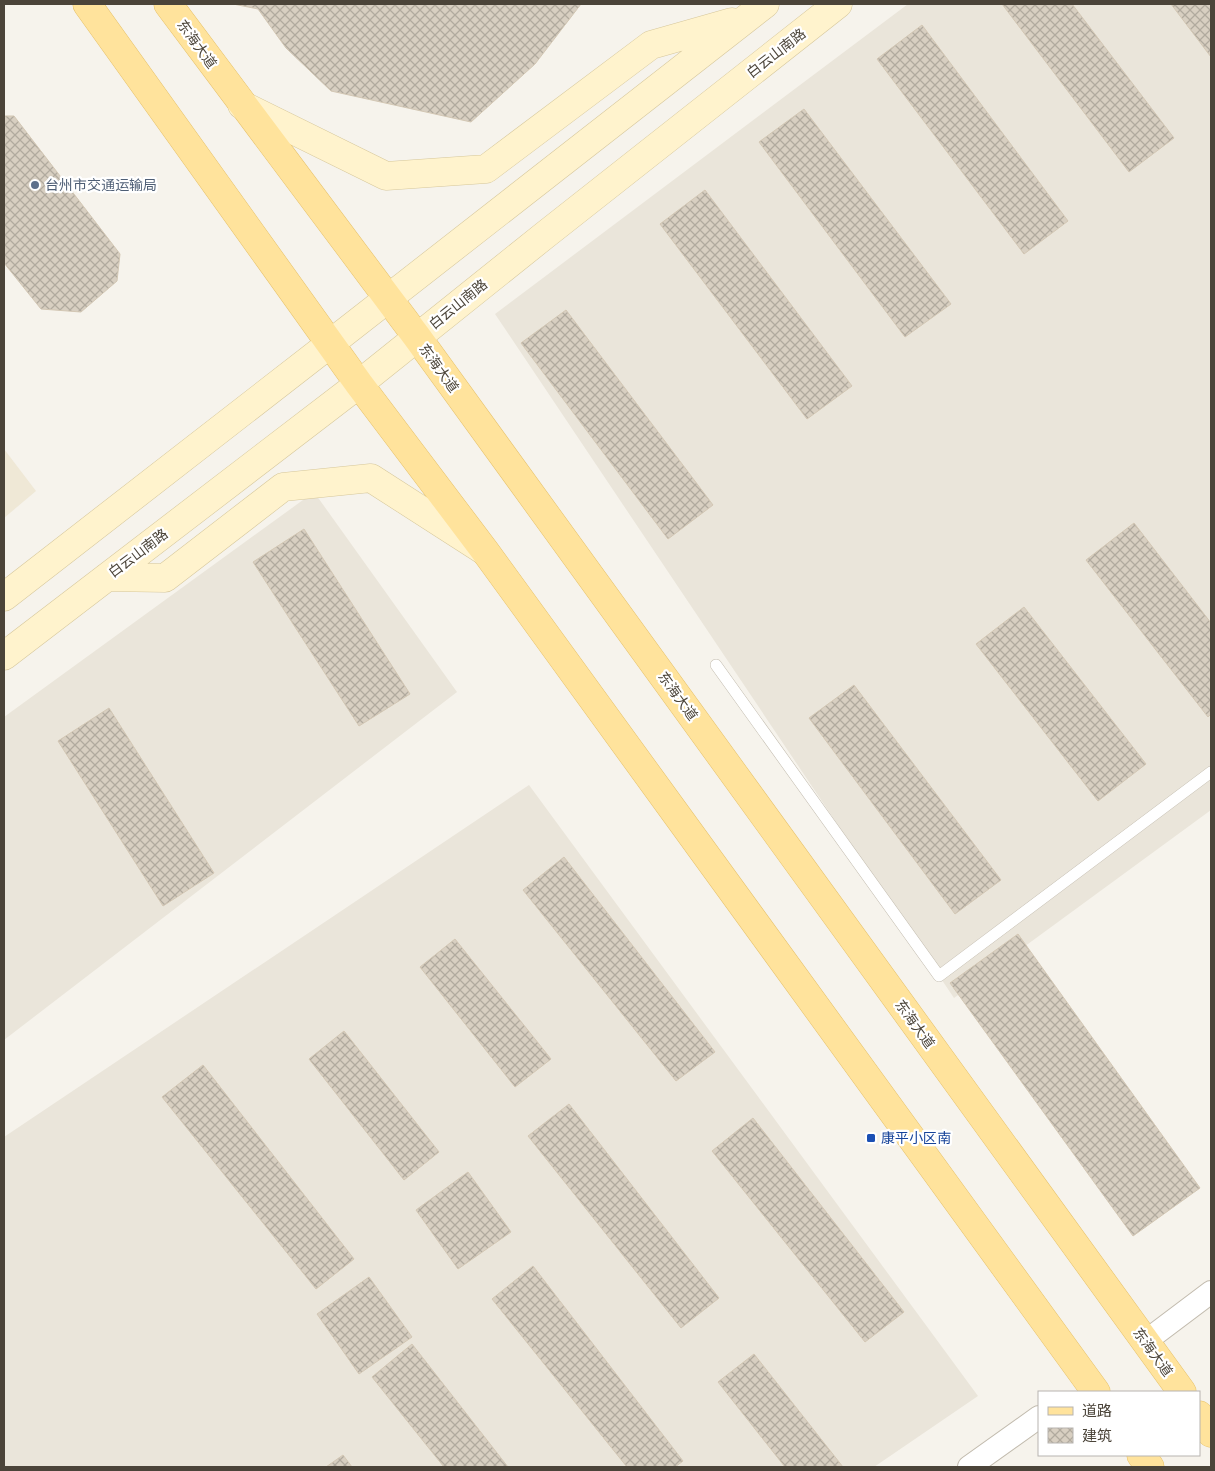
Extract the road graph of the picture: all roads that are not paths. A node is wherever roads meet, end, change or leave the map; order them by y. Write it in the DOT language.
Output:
graph roads {
  1 [pos="87,4"];
  2 [pos="168,4"];
  3 [pos="838,4"];
  4 [pos="755,11"];
  5 [pos="242,105"];
  6 [pos="388,298"];
  7 [pos="417,337"];
  8 [pos="331,343"];
  9 [pos="359,384"];
  10 [pos="485,551"];
  11 [pos="107,577"];
  12 [pos="4,597"];
  13 [pos="4,656"];
  14 [pos="716,665"];
  15 [pos="1211,772"];
  16 [pos="1211,1292"];
  17 [pos="1146,1342"];
  18 [pos="1086,1389"];
  19 [pos="1181,1391"];
  20 [pos="1200,1416"];
  21 [pos="1038,1418"];
  22 [pos="1211,1433"];
  23 [pos="1142,1456"];
  24 [pos="969,1467"];
  25 [pos="1150,1467"];
  1 -- 8 [label="main road"];
  2 -- 5 [label="main road, 东海大道"];
  3 -- 7 [label="main road, 白云山南路"];
  4 -- 5 [label="main road"];
  4 -- 6 [label="main road"];
  5 -- 6 [label="main road, 东海大道"];
  6 -- 7 [label="main road, 东海大道"];
  6 -- 8 [label="main road"];
  7 -- 9 [label="main road, 白云山南路"];
  7 -- 17 [label="main road, 东海大道"];
  8 -- 9 [label="main road"];
  8 -- 12 [label="main road"];
  9 -- 10 [label="main road"];
  9 -- 11 [label="main road, 白云山南路"];
  10 -- 11 [label="main road"];
  10 -- 18 [label="main road"];
  11 -- 13 [label="main road, 白云山南路"];
  14 -- 15 [label="lane"];
  16 -- 17 [label="street"];
  17 -- 19 [label="main road, 东海大道"];
  20 -- 22 [label="main road"];
  21 -- 24 [label="street"];
  23 -- 25 [label="main road"];
}
